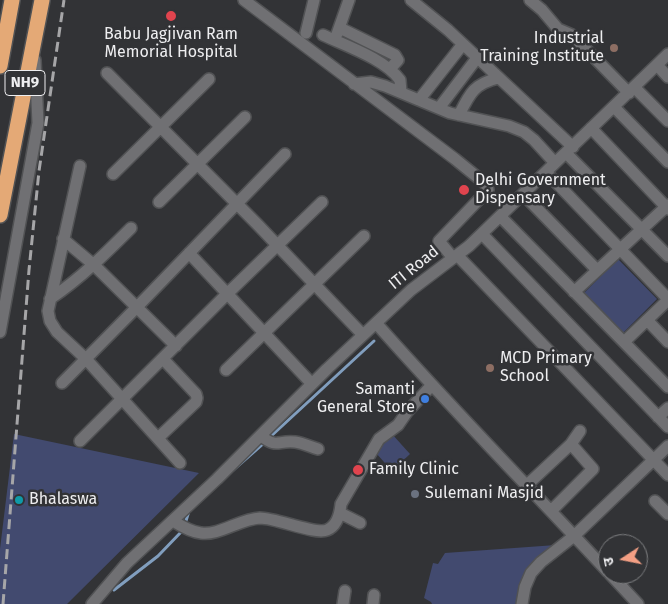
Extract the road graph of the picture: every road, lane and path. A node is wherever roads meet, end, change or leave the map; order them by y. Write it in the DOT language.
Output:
graph roads {
  1 [pos="12,0"];
  2 [pos="42,0"];
  3 [pos="244,0"];
  4 [pos="314,0"];
  5 [pos="349,0"];
  6 [pos="411,0"];
  7 [pos="530,0"];
  8 [pos="340,28"];
  9 [pos="306,33"];
  10 [pos="323,35"];
  11 [pos="3,38"];
  12 [pos="34,38"];
  13 [pos="335,40"];
  14 [pos="463,44"];
  15 [pos="668,54"];
  16 [pos="477,58"];
  17 [pos="657,65"];
  18 [pos="0,66"];
  19 [pos="390,70"];
  20 [pos="107,73"];
  21 [pos="668,77"];
  22 [pos="498,78"];
  23 [pos="208,79"];
  24 [pos="354,84"];
  25 [pos="632,90"];
  26 [pos="401,92"];
  27 [pos="419,100"];
  28 [pos="614,107"];
  29 [pos="439,108"];
  30 [pos="459,115"];
  31 [pos="244,117"];
  32 [pos="668,121"];
  33 [pos="160,126"];
  34 [pos="591,128"];
  35 [pos="569,150"];
  36 [pos="285,154"];
  37 [pos="668,162"];
  38 [pos="196,163"];
  39 [pos="555,163"];
  40 [pos="80,166"];
  41 [pos="546,172"];
  42 [pos="113,174"];
  43 [pos="523,194"];
  44 [pos="158,202"];
  45 [pos="322,202"];
  46 [pos="236,203"];
  47 [pos="667,207"];
  48 [pos="0,215"];
  49 [pos="500,216"];
  50 [pos="131,228"];
  51 [pos="642,229"];
  52 [pos="482,234"];
  53 [pos="364,236"];
  54 [pos="63,239"];
  55 [pos="277,246"];
  56 [pos="620,248"];
  57 [pos="189,254"];
  58 [pos="455,256"];
  59 [pos="668,256"];
  60 [pos="94,265"];
  61 [pos="597,270"];
  62 [pos="314,284"];
  63 [pos="574,292"];
  64 [pos="227,294"];
  65 [pos="50,299"];
  66 [pos="668,300"];
  67 [pos="138,307"];
  68 [pos="647,320"];
  69 [pos="376,323"];
  70 [pos="0,332"];
  71 [pos="264,333"];
  72 [pos="363,335"];
  73 [pos="624,342"];
  74 [pos="668,342"];
  75 [pos="176,346"];
  76 [pos="86,359"];
  77 [pos="163,359"];
  78 [pos="226,370"];
  79 [pos="62,383"];
  80 [pos="312,384"];
  81 [pos="431,386"];
  82 [pos="668,387"];
  83 [pos="122,399"];
  84 [pos="668,408"];
  85 [pos="658,417"];
  86 [pos="398,425"];
  87 [pos="668,427"];
  88 [pos="580,431"];
  89 [pos="261,436"];
  90 [pos="158,438"];
  91 [pos="80,441"];
  92 [pos="393,441"];
  93 [pos="571,444"];
  94 [pos="668,446"];
  95 [pos="318,449"];
  96 [pos="654,460"];
  97 [pos="180,463"];
  98 [pos="668,475"];
  99 [pos="527,485"];
  100 [pos="655,500"];
  101 [pos="551,511"];
  102 [pos="340,513"];
  103 [pos="668,514"];
  104 [pos="178,516"];
  105 [pos="360,524"];
  106 [pos="574,536"];
  107 [pos="598,561"];
  108 [pos="619,584"];
  109 [pos="345,591"];
  110 [pos="92,604"];
  111 [pos="343,604"];
  112 [pos="522,604"];
  113 [pos="638,604"];
  1 -- 11 [label="highway"];
  2 -- 12 [label="highway, NH9"];
  3 -- 24 [label="street"];
  4 -- 9 [label="street"];
  5 -- 8 [label="street"];
  6 -- 14 [label="street"];
  7 -- 25 [label="street"];
  8 -- 13 [label="street"];
  8 -- 19 [label="street"];
  10 -- 13 [label="street"];
  11 -- 18 [label="highway, NH9"];
  12 -- 48 [label="highway, NH9"];
  12 -- 70 [label="street"];
  13 -- 19 [label="street"];
  14 -- 16 [label="street"];
  14 -- 27 [label="street"];
  15 -- 17 [label="street, ITI Road"];
  16 -- 22 [label="street"];
  16 -- 29 [label="street"];
  17 -- 21 [label="street"];
  17 -- 25 [label="street, ITI Road"];
  19 -- 26 [label="street"];
  20 -- 33 [label="street"];
  22 -- 30 [label="street"];
  22 -- 35 [label="street"];
  23 -- 33 [label="street"];
  24 -- 26 [label="street"];
  24 -- 58 [label="street"];
  25 -- 28 [label="street, ITI Road"];
  25 -- 32 [label="street"];
  26 -- 27 [label="street"];
  27 -- 29 [label="street"];
  28 -- 34 [label="street, ITI Road"];
  28 -- 37 [label="street"];
  29 -- 30 [label="street"];
  30 -- 39 [label="street"];
  31 -- 38 [label="street"];
  33 -- 38 [label="street"];
  33 -- 42 [label="street"];
  34 -- 35 [label="street, ITI Road"];
  34 -- 47 [label="street"];
  35 -- 39 [label="street, ITI Road"];
  35 -- 51 [label="street"];
  36 -- 46 [label="street"];
  38 -- 44 [label="street"];
  38 -- 46 [label="street"];
  39 -- 41 [label="street, ITI Road"];
  40 -- 54 [label="street"];
  41 -- 43 [label="street, ITI Road"];
  41 -- 56 [label="street"];
  43 -- 49 [label="street, ITI Road"];
  43 -- 61 [label="street"];
  45 -- 55 [label="street"];
  46 -- 55 [label="street"];
  46 -- 57 [label="street"];
  47 -- 51 [label="street"];
  49 -- 52 [label="street, ITI Road"];
  49 -- 63 [label="street"];
  50 -- 60 [label="street"];
  51 -- 56 [label="street"];
  51 -- 59 [label="street"];
  52 -- 58 [label="street, ITI Road"];
  52 -- 85 [label="street"];
  53 -- 62 [label="street"];
  54 -- 60 [label="street"];
  54 -- 65 [label="street"];
  55 -- 62 [label="street"];
  55 -- 64 [label="street"];
  56 -- 61 [label="street"];
  56 -- 66 [label="street"];
  57 -- 64 [label="street"];
  57 -- 67 [label="street"];
  58 -- 69 [label="street, ITI Road"];
  58 -- 96 [label="street"];
  60 -- 65 [label="street"];
  60 -- 67 [label="street"];
  61 -- 63 [label="street"];
  62 -- 71 [label="street"];
  62 -- 72 [label="street"];
  63 -- 73 [label="street"];
  64 -- 71 [label="street"];
  64 -- 75 [label="street"];
  65 -- 76 [label="street"];
  66 -- 68 [label="street"];
  67 -- 75 [label="street"];
  67 -- 76 [label="street"];
  68 -- 73 [label="street"];
  68 -- 74 [label="street"];
  69 -- 72 [label="street, ITI Road"];
  69 -- 81 [label="street"];
  71 -- 78 [label="street"];
  71 -- 80 [label="street"];
  72 -- 80 [label="street, ITI Road"];
  73 -- 82 [label="street"];
  75 -- 77 [label="street"];
  76 -- 79 [label="street"];
  76 -- 83 [label="street"];
  77 -- 83 [label="street"];
  77 -- 90 [label="street"];
  80 -- 89 [label="street, ITI Road"];
  81 -- 86 [label="street"];
  81 -- 99 [label="street"];
  83 -- 90 [label="street"];
  83 -- 91 [label="street"];
  84 -- 85 [label="street"];
  85 -- 87 [label="street"];
  86 -- 92 [label="street"];
  86 -- 102 [label="street"];
  88 -- 93 [label="street"];
  89 -- 95 [label="street"];
  89 -- 104 [label="street, ITI Road"];
  90 -- 97 [label="street"];
  93 -- 99 [label="street"];
  93 -- 101 [label="street"];
  94 -- 96 [label="street"];
  96 -- 98 [label="street"];
  96 -- 106 [label="street"];
  99 -- 101 [label="street"];
  100 -- 103 [label="street"];
  101 -- 106 [label="street"];
  102 -- 104 [label="street"];
  102 -- 105 [label="street"];
  104 -- 110 [label="street, ITI Road"];
  106 -- 107 [label="street"];
  106 -- 112 [label="street"];
  108 -- 113 [label="street"];
  109 -- 111 [label="street"];
}
